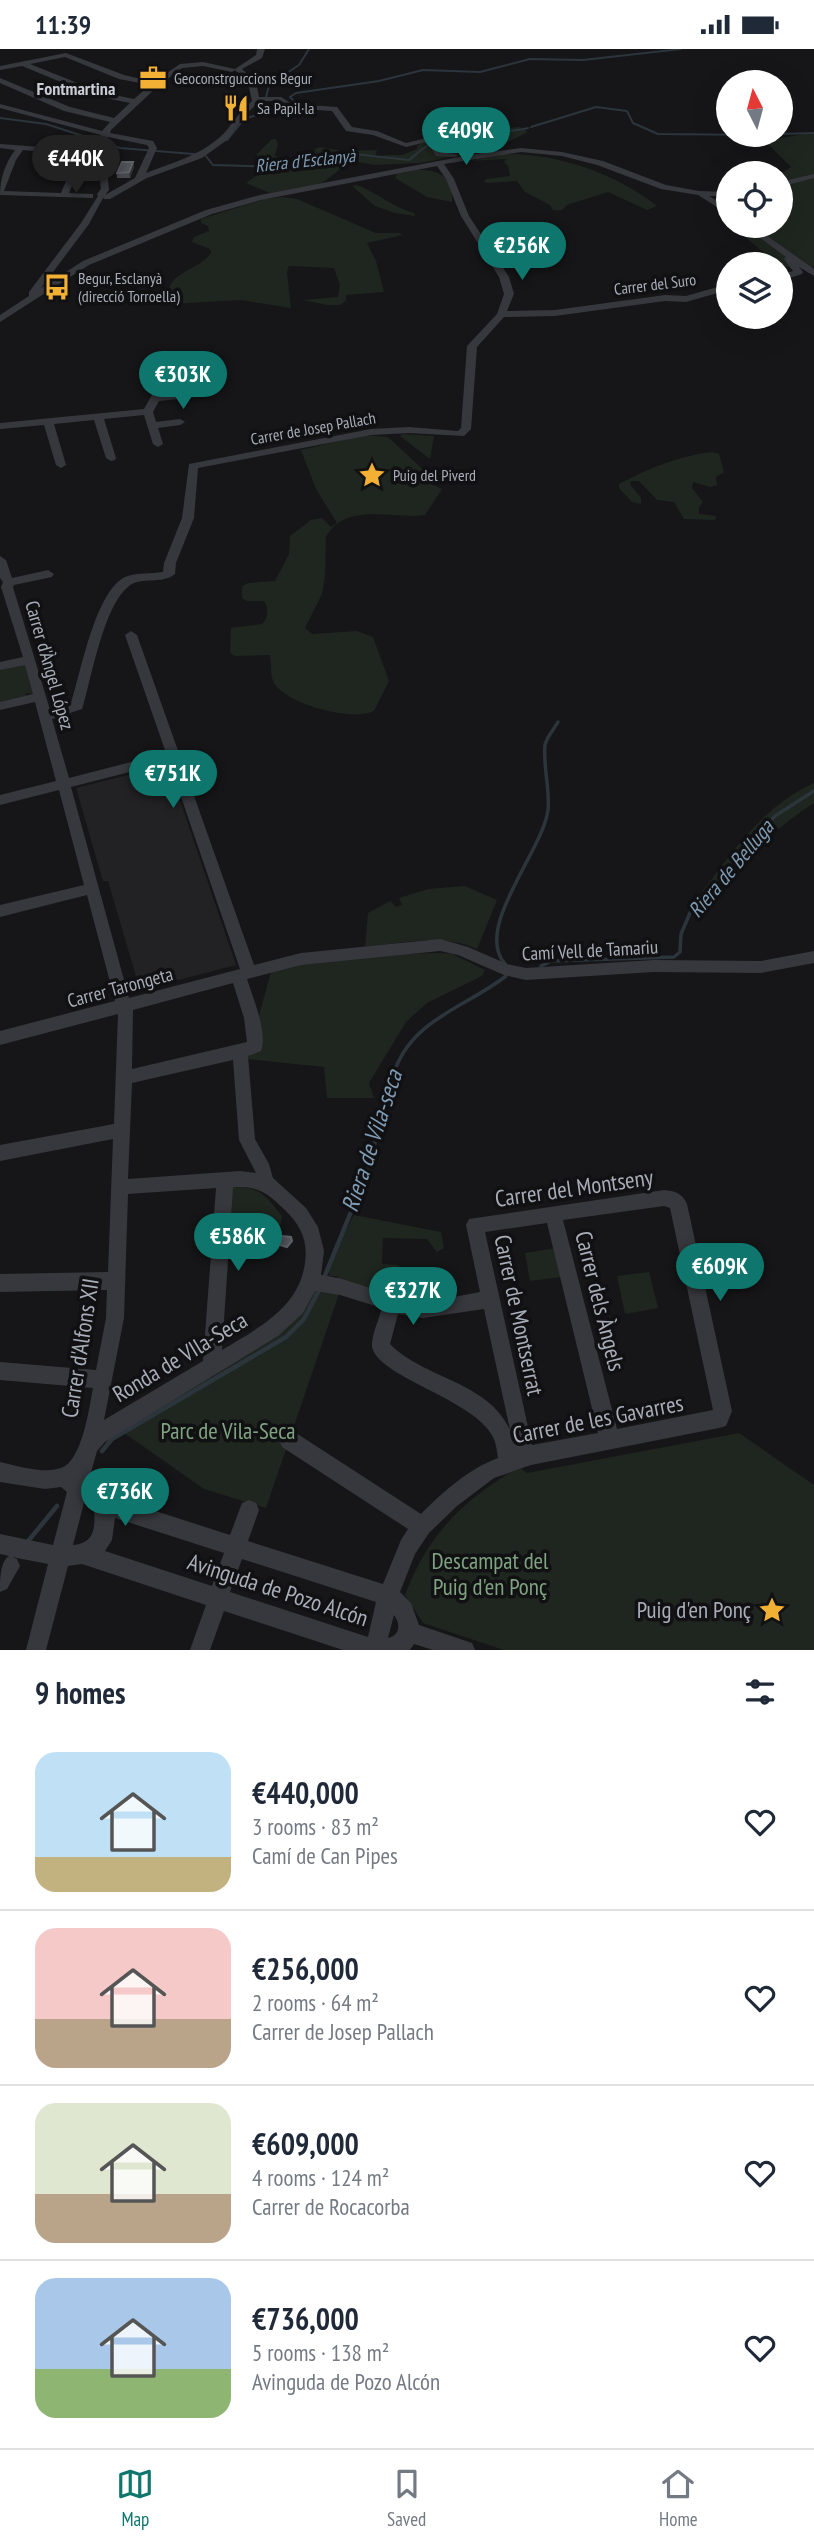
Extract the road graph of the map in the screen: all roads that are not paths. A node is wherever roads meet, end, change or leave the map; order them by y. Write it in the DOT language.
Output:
graph roads {
  1 [pos="261,49"];
  2 [pos="20,62"];
  3 [pos="0,68"];
  4 [pos="235,68"];
  5 [pos="0,80"];
  6 [pos="155,84"];
  7 [pos="255,99"];
  8 [pos="136,102"];
  9 [pos="0,106"];
  10 [pos="117,121"];
  11 [pos="102,143"];
  12 [pos="0,145"];
  13 [pos="21,147"];
  14 [pos="525,148"];
  15 [pos="82,152"];
  16 [pos="439,163"];
  17 [pos="141,175"];
  18 [pos="814,176"];
  19 [pos="793,182"];
  20 [pos="0,191"];
  21 [pos="695,193"];
  22 [pos="716,194"];
  23 [pos="64,195"];
  24 [pos="99,198"];
  25 [pos="716,204"];
  26 [pos="765,238"];
  27 [pos="784,252"];
  28 [pos="793,258"];
  29 [pos="50,268"];
  30 [pos="77,269"];
  31 [pos="814,273"];
  32 [pos="49,284"];
  33 [pos="716,290"];
  34 [pos="502,314"];
  35 [pos="0,319"];
  36 [pos="162,386"];
  37 [pos="206,393"];
  38 [pos="156,398"];
  39 [pos="148,412"];
  40 [pos="98,418"];
  41 [pos="180,422"];
  42 [pos="49,423"];
  43 [pos="153,425"];
  44 [pos="0,426"];
  45 [pos="158,444"];
  46 [pos="111,458"];
  47 [pos="61,465"];
  48 [pos="0,560"];
  49 [pos="48,574"];
  50 [pos="4,582"];
  51 [pos="131,635"];
  52 [pos="30,660"];
  53 [pos="0,666"];
  54 [pos="40,697"];
  55 [pos="0,706"];
  56 [pos="46,716"];
  57 [pos="173,756"];
  58 [pos="64,784"];
  59 [pos="0,800"];
  60 [pos="93,888"];
  61 [pos="0,911"];
  62 [pos="814,957"];
  63 [pos="243,974"];
  64 [pos="125,1006"];
  65 [pos="0,1038"];
  66 [pos="240,1052"];
  67 [pos="124,1077"];
  68 [pos="122,1130"];
  69 [pos="0,1153"];
  70 [pos="225,1180"];
  71 [pos="265,1182"];
  72 [pos="121,1187"];
  73 [pos="553,1214"];
  74 [pos="475,1225"];
  75 [pos="118,1280"];
  76 [pos="309,1282"];
  77 [pos="0,1283"];
  78 [pos="491,1299"];
  79 [pos="392,1303"];
  80 [pos="212,1364"];
  81 [pos="0,1371"];
  82 [pos="103,1380"];
  83 [pos="723,1411"];
  84 [pos="289,1440"];
  85 [pos="610,1441"];
  86 [pos="87,1452"];
  87 [pos="517,1460"];
  88 [pos="0,1472"];
  89 [pos="57,1481"];
  90 [pos="78,1484"];
  91 [pos="105,1505"];
  92 [pos="249,1510"];
  93 [pos="422,1526"];
  94 [pos="0,1544"];
  95 [pos="236,1548"];
  96 [pos="52,1555"];
  97 [pos="85,1555"];
  98 [pos="388,1596"];
  99 [pos="219,1597"];
  100 [pos="409,1632"];
  101 [pos="36,1650"];
  102 [pos="200,1650"];
  103 [pos="375,1650"];
  104 [pos="465,1650"];
  1 -- 4 [label="street"];
  2 -- 3 [label="street"];
  2 -- 6 [label="street"];
  2 -- 8 [label="street"];
  4 -- 6 [label="street"];
  4 -- 7 [label="street"];
  5 -- 10 [label="street"];
  6 -- 8 [label="street"];
  7 -- 14 [label="street"];
  7 -- 17 [label="street"];
  8 -- 10 [label="street"];
  9 -- 11 [label="street"];
  10 -- 11 [label="street"];
  11 -- 15 [label="street"];
  11 -- 17 [label="street"];
  11 -- 24 [label="street"];
  12 -- 13 [label="street"];
  13 -- 15 [label="street"];
  13 -- 20 [label="street"];
  14 -- 16 [label="street"];
  14 -- 21 [label="street"];
  15 -- 23 [label="street"];
  16 -- 30 [label="street"];
  16 -- 34 [label="street"];
  17 -- 24 [label="street"];
  18 -- 19 [label="street"];
  20 -- 23 [label="street"];
  21 -- 22 [label="street"];
  21 -- 25 [label="street"];
  23 -- 24 [label="street"];
  24 -- 29 [label="street"];
  26 -- 27 [label="street"];
  28 -- 31 [label="street"];
  29 -- 30 [label="street"];
  29 -- 32 [label="street"];
  30 -- 32 [label="street"];
  32 -- 35 [label="street"];
  33 -- 34 [label="street, Carrer del Suro"];
  34 -- 56 [label="street, Carrer de Josep Pallach"];
  36 -- 38 [label="street"];
  37 -- 38 [label="street"];
  38 -- 39 [label="street"];
  39 -- 40 [label="street"];
  39 -- 43 [label="street"];
  40 -- 42 [label="street"];
  40 -- 46 [label="street"];
  41 -- 43 [label="street"];
  42 -- 44 [label="street"];
  42 -- 47 [label="street"];
  43 -- 45 [label="street"];
  48 -- 50 [label="street, Carrer d'Àngel López"];
  49 -- 50 [label="street"];
  50 -- 52 [label="street, Carrer d'Àngel López"];
  51 -- 57 [label="street"];
  52 -- 53 [label="street"];
  52 -- 54 [label="street, Carrer d'Àngel López"];
  54 -- 55 [label="street"];
  54 -- 56 [label="street, Carrer d'Àngel López"];
  56 -- 58 [label="street, Carrer d'Àngel López"];
  57 -- 58 [label="street"];
  57 -- 63 [label="street"];
  58 -- 59 [label="street"];
  58 -- 60 [label="street, Carrer d'Àngel López"];
  60 -- 61 [label="street"];
  60 -- 64 [label="street, Carrer d'Alfons XII"];
  62 -- 63 [label="street, Camí Vell de Tamariu"];
  63 -- 64 [label="street, Carrer Tarongeta"];
  63 -- 66 [label="street"];
  64 -- 65 [label="street, Carrer Tarongeta"];
  64 -- 67 [label="street, Carrer d'Alfons XII"];
  66 -- 67 [label="street"];
  66 -- 71 [label="street"];
  67 -- 68 [label="street, Carrer d'Alfons XII"];
  68 -- 69 [label="street"];
  68 -- 72 [label="street, Carrer d'Alfons XII"];
  70 -- 71 [label="street"];
  70 -- 72 [label="street"];
  70 -- 80 [label="street"];
  71 -- 76 [label="street, Ronda de VIla-Seca"];
  72 -- 75 [label="street, Carrer d'Alfons XII"];
  73 -- 74 [label="street, Carrer del Montseny"];
  73 -- 83 [label="street, Carrer del Montseny"];
  73 -- 85 [label="street, Carrer dels Àngels"];
  74 -- 78 [label="street, Carrer de Montserrat"];
  75 -- 77 [label="street"];
  75 -- 82 [label="street, Carrer d'Alfons XII"];
  76 -- 79 [label="street"];
  76 -- 80 [label="street, Ronda de VIla-Seca"];
  78 -- 79 [label="street"];
  78 -- 87 [label="street, Carrer de Montserrat"];
  79 -- 87 [label="street"];
  80 -- 86 [label="street, Ronda de VIla-Seca"];
  81 -- 82 [label="street"];
  82 -- 86 [label="street, Carrer d'Alfons XII"];
  83 -- 85 [label="street, Carrer de les Gavarres"];
  84 -- 93 [label="street"];
  85 -- 87 [label="street, Carrer de les Gavarres"];
  86 -- 89 [label="street, Ronda de VIla-Seca"];
  86 -- 90 [label="street, Carrer d'Alfons XII"];
  87 -- 93 [label="street, Carrer de les Gavarres"];
  88 -- 89 [label="street"];
  89 -- 90 [label="street"];
  90 -- 91 [label="street"];
  90 -- 96 [label="street, Carrer d'Alfons XII"];
  91 -- 95 [label="street, Avinguda de Pozo Alcón"];
  91 -- 97 [label="street"];
  92 -- 95 [label="street"];
  93 -- 98 [label="street, Carrer de les Gavarres"];
  94 -- 96 [label="street"];
  95 -- 98 [label="street, Avinguda de Pozo Alcón"];
  95 -- 99 [label="street"];
  96 -- 97 [label="street"];
  96 -- 101 [label="street, Carrer d'Alfons XII"];
  97 -- 99 [label="street, Avinguda de Pozo Alcón"];
  98 -- 100 [label="street, Avinguda de Pozo Alcón"];
  98 -- 103 [label="street, Carrer de les Gavarres"];
  99 -- 102 [label="street"];
  99 -- 103 [label="street, Avinguda de Pozo Alcón"];
  100 -- 103 [label="street, Avinguda de Pozo Alcón"];
  100 -- 104 [label="street"];
}
